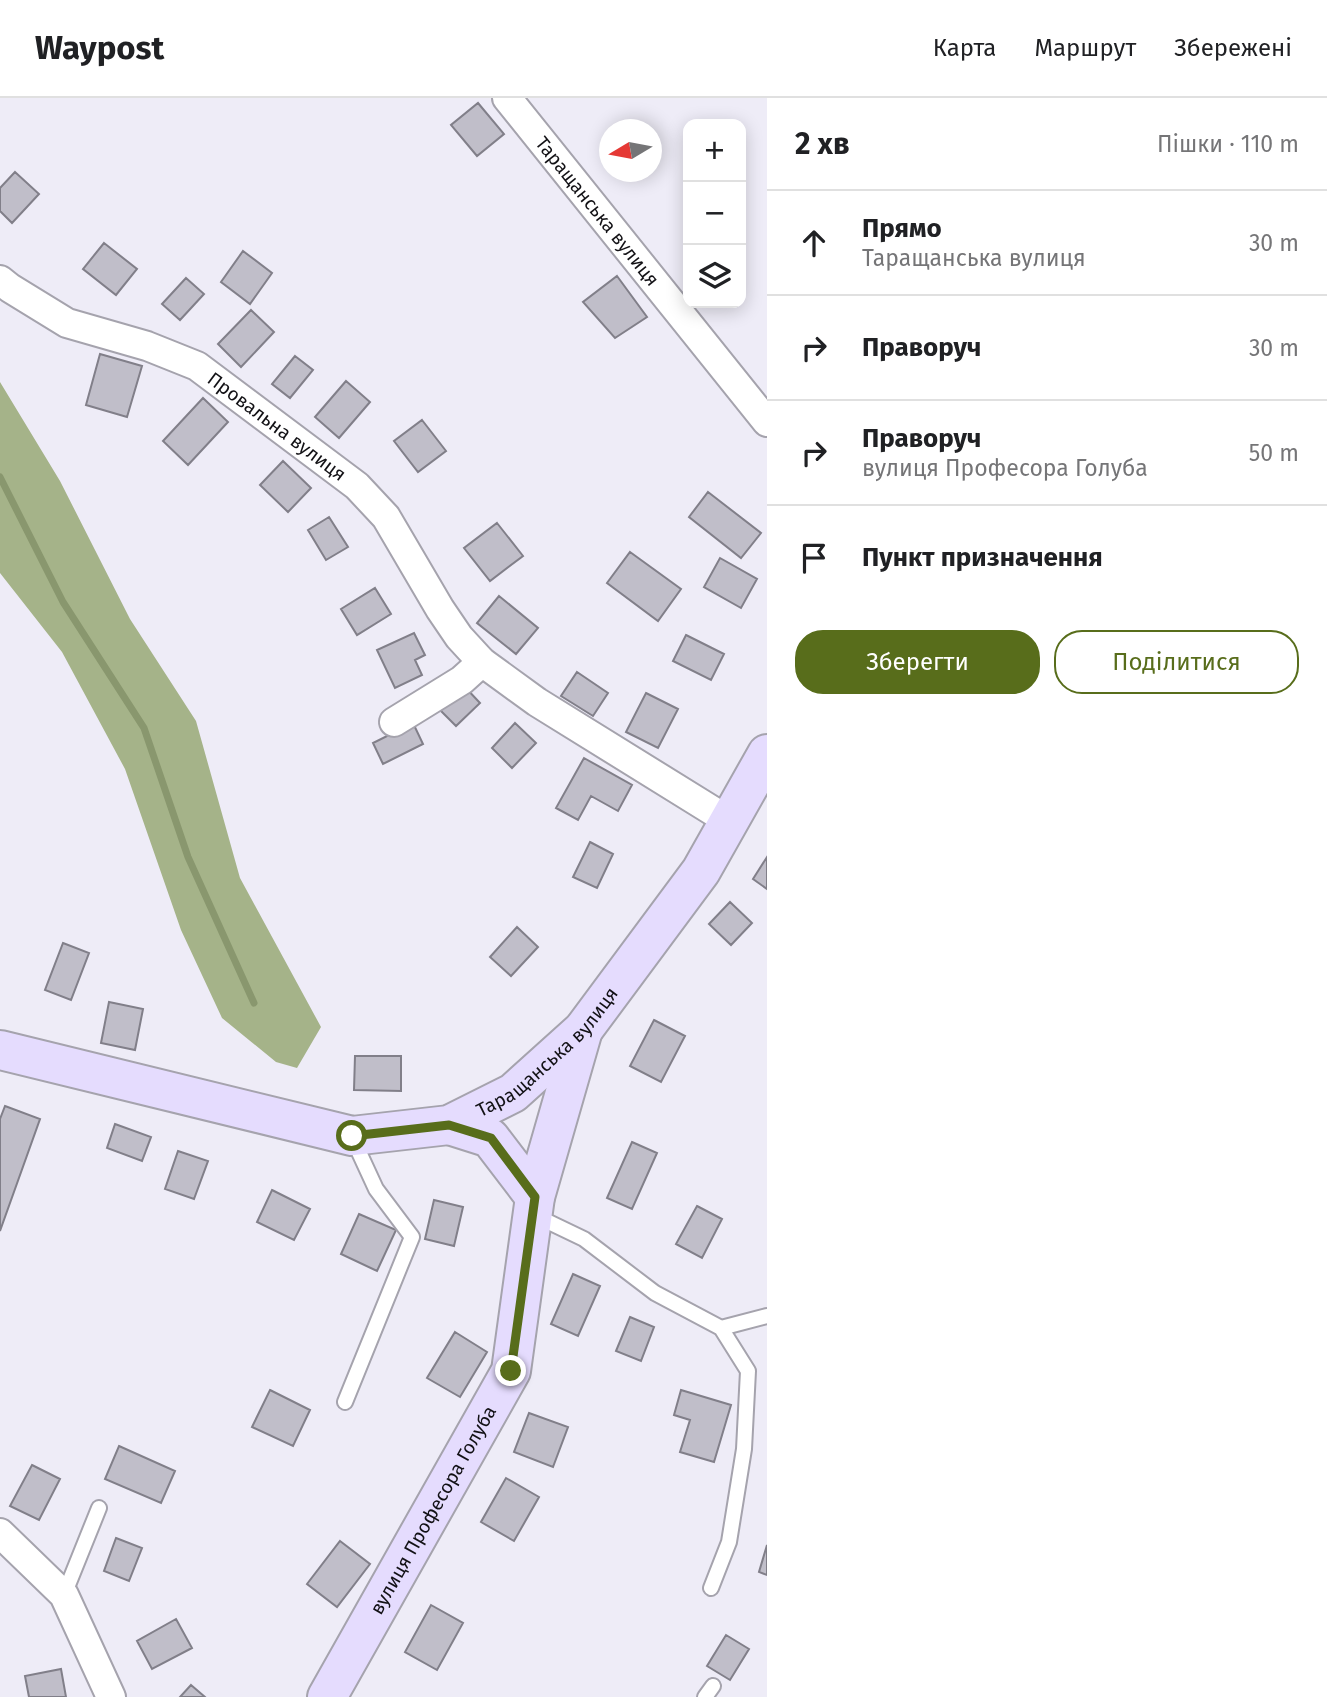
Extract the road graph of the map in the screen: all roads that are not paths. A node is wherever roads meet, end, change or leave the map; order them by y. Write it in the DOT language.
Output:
graph roads {
  1 [pos="507,98"];
  2 [pos="0,280"];
  3 [pos="767,422"];
  4 [pos="482,662"];
  5 [pos="394,722"];
  6 [pos="767,754"];
  7 [pos="729,821"];
  8 [pos="583,1030"];
  9 [pos="0,1049"];
  10 [pos="449,1125"];
  11 [pos="352,1136"];
  12 [pos="534,1205"];
  13 [pos="767,1316"];
  14 [pos="722,1328"];
  15 [pos="345,1402"];
  16 [pos="99,1508"];
  17 [pos="0,1533"];
  18 [pos="711,1588"];
  19 [pos="64,1595"];
  20 [pos="111,1697"];
  21 [pos="327,1697"];
  1 -- 3 [label="street, Таращанська вулиця"];
  2 -- 4 [label="street, Провальна вулиця"];
  4 -- 5 [label="street"];
  4 -- 7 [label="street, Провальна вулиця"];
  6 -- 7 [label="main road, Таращанська вулиця"];
  7 -- 8 [label="main road, Таращанська вулиця"];
  8 -- 10 [label="main road, Таращанська вулиця"];
  8 -- 12 [label="main road, вулиця Професора Голуба"];
  9 -- 11 [label="main road, Таращанська вулиця"];
  10 -- 11 [label="main road, Таращанська вулиця"];
  10 -- 12 [label="main road"];
  11 -- 15 [label="lane"];
  12 -- 14 [label="lane"];
  12 -- 21 [label="main road, вулиця Професора Голуба"];
  13 -- 14 [label="lane"];
  14 -- 18 [label="lane"];
  16 -- 19 [label="lane"];
  17 -- 19 [label="street"];
  19 -- 20 [label="street"];
}
